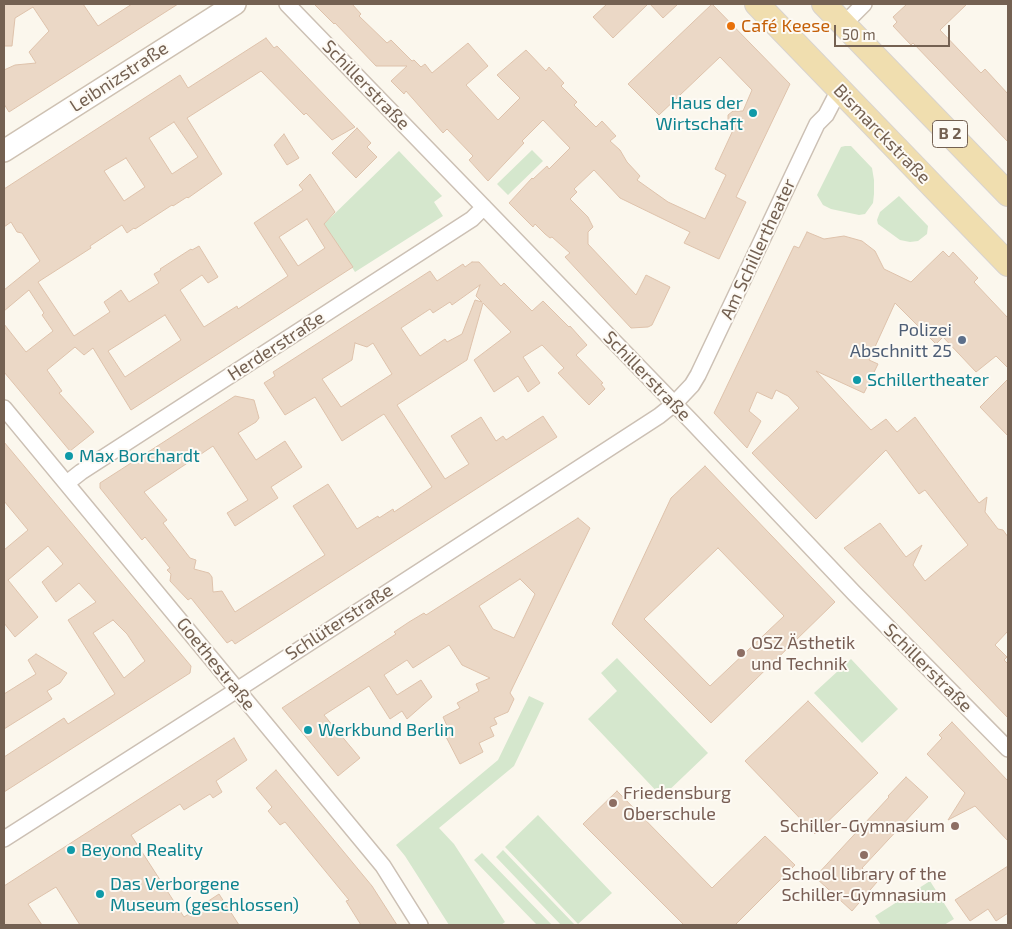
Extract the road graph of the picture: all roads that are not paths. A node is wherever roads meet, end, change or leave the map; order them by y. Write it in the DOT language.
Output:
graph roads {
  1 [pos="235,4"];
  2 [pos="287,4"];
  3 [pos="757,4"];
  4 [pos="824,4"];
  5 [pos="864,4"];
  6 [pos="844,24"];
  7 [pos="839,90"];
  8 [pos="4,151"];
  9 [pos="1008,194"];
  10 [pos="484,207"];
  11 [pos="1008,264"];
  12 [pos="674,404"];
  13 [pos="4,408"];
  14 [pos="67,483"];
  15 [pos="237,689"];
  16 [pos="1008,749"];
  17 [pos="4,839"];
  18 [pos="420,925"];
  1 -- 8 [label="street, Leibnizstraße"];
  2 -- 10 [label="street, Schillerstraße"];
  3 -- 7 [label="main road, Bismarckstraße"];
  4 -- 6 [label="main road, B 2"];
  5 -- 6 [label="street"];
  6 -- 9 [label="main road, B 2"];
  7 -- 11 [label="main road, Bismarckstraße"];
  7 -- 12 [label="street, Am Schillertheater"];
  10 -- 12 [label="street, Schillerstraße"];
  10 -- 14 [label="street, Herderstraße"];
  12 -- 15 [label="street, Schlüterstraße"];
  12 -- 16 [label="street, Schillerstraße"];
  13 -- 14 [label="street, Goethestraße"];
  14 -- 15 [label="street, Goethestraße"];
  15 -- 17 [label="street, Schlüterstraße"];
  15 -- 18 [label="street, Goethestraße"];
}
